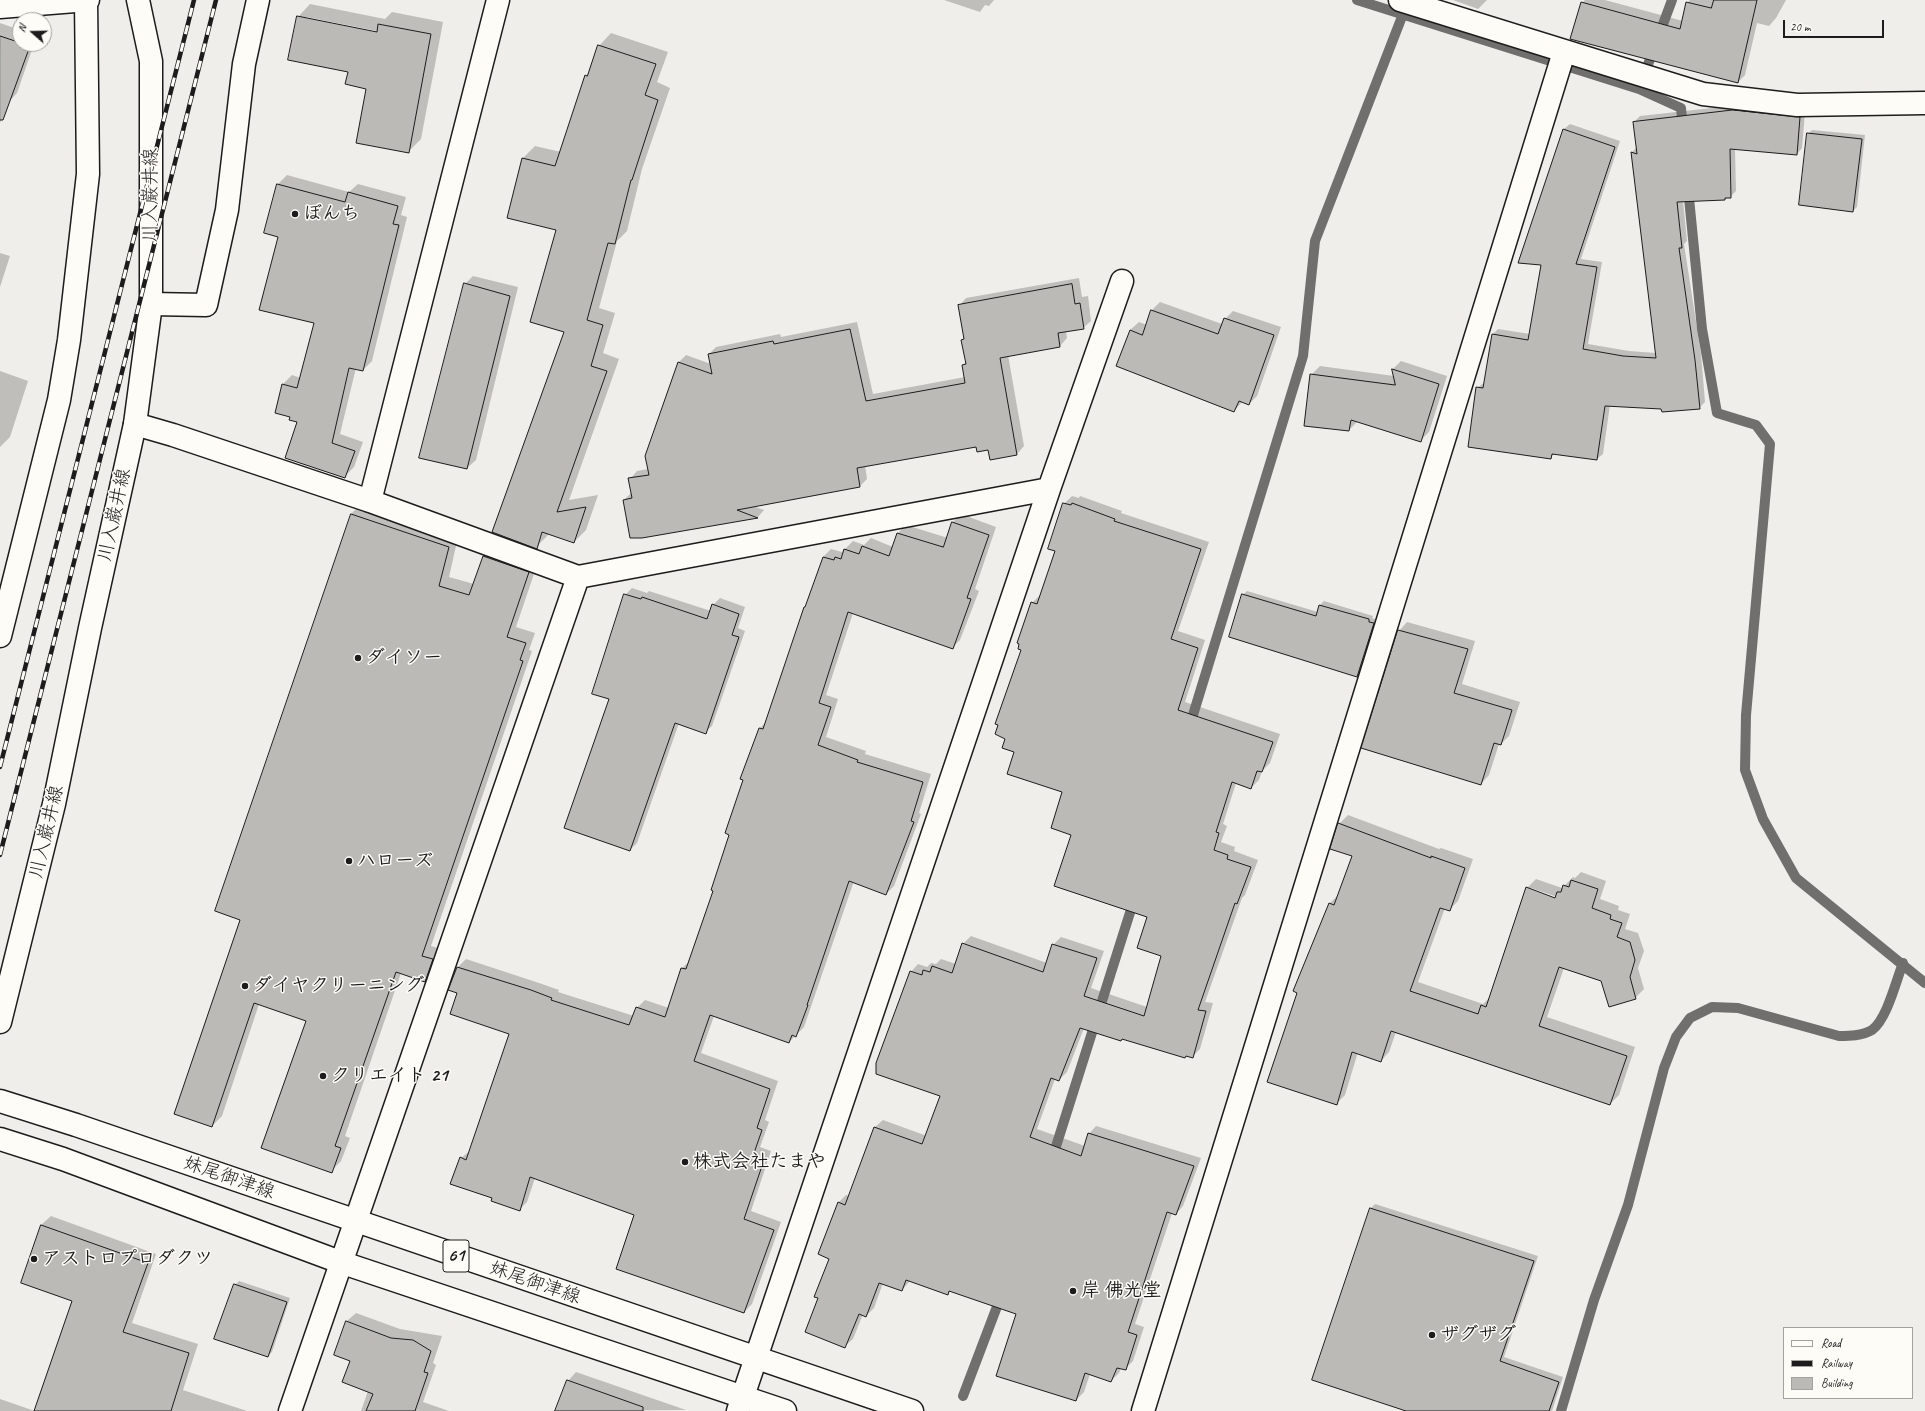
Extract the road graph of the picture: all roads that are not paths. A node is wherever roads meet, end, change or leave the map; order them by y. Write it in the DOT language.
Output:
graph roads {
  1 [pos="87,0"];
  2 [pos="138,0"];
  3 [pos="258,0"];
  4 [pos="498,0"];
  5 [pos="1400,0"];
  6 [pos="0,7"];
  7 [pos="1561,62"];
  8 [pos="1925,103"];
  9 [pos="1122,281"];
  10 [pos="151,304"];
  11 [pos="135,424"];
  12 [pos="1049,489"];
  13 [pos="370,501"];
  14 [pos="578,577"];
  15 [pos="0,636"];
  16 [pos="0,1022"];
  17 [pos="0,1101"];
  18 [pos="0,1139"];
  19 [pos="354,1220"];
  20 [pos="340,1262"];
  21 [pos="756,1359"];
  22 [pos="740,1404"];
  23 [pos="290,1411"];
  24 [pos="785,1411"];
  25 [pos="912,1411"];
  26 [pos="1143,1411"];
  1 -- 6 [label="street"];
  1 -- 15 [label="street"];
  2 -- 10 [label="street, 川入巌井線"];
  3 -- 10 [label="street"];
  4 -- 13 [label="street"];
  5 -- 7 [label="street"];
  7 -- 8 [label="street"];
  7 -- 26 [label="street"];
  9 -- 12 [label="street"];
  10 -- 11 [label="street, 川入巌井線"];
  11 -- 13 [label="street"];
  11 -- 16 [label="street, 川入巌井線"];
  12 -- 14 [label="street"];
  12 -- 21 [label="street"];
  13 -- 14 [label="street"];
  14 -- 19 [label="street"];
  17 -- 19 [label="street, 妹尾御津線 / 61"];
  18 -- 20 [label="street, 妹尾御津線 / 61"];
  19 -- 20 [label="street"];
  19 -- 21 [label="street, 妹尾御津線 / 61"];
  20 -- 22 [label="street, 妹尾御津線 / 61"];
  20 -- 23 [label="street"];
  21 -- 22 [label="street"];
  21 -- 25 [label="street, 妹尾御津線 / 61"];
  22 -- 24 [label="street, 妹尾御津線 / 61"];
}
